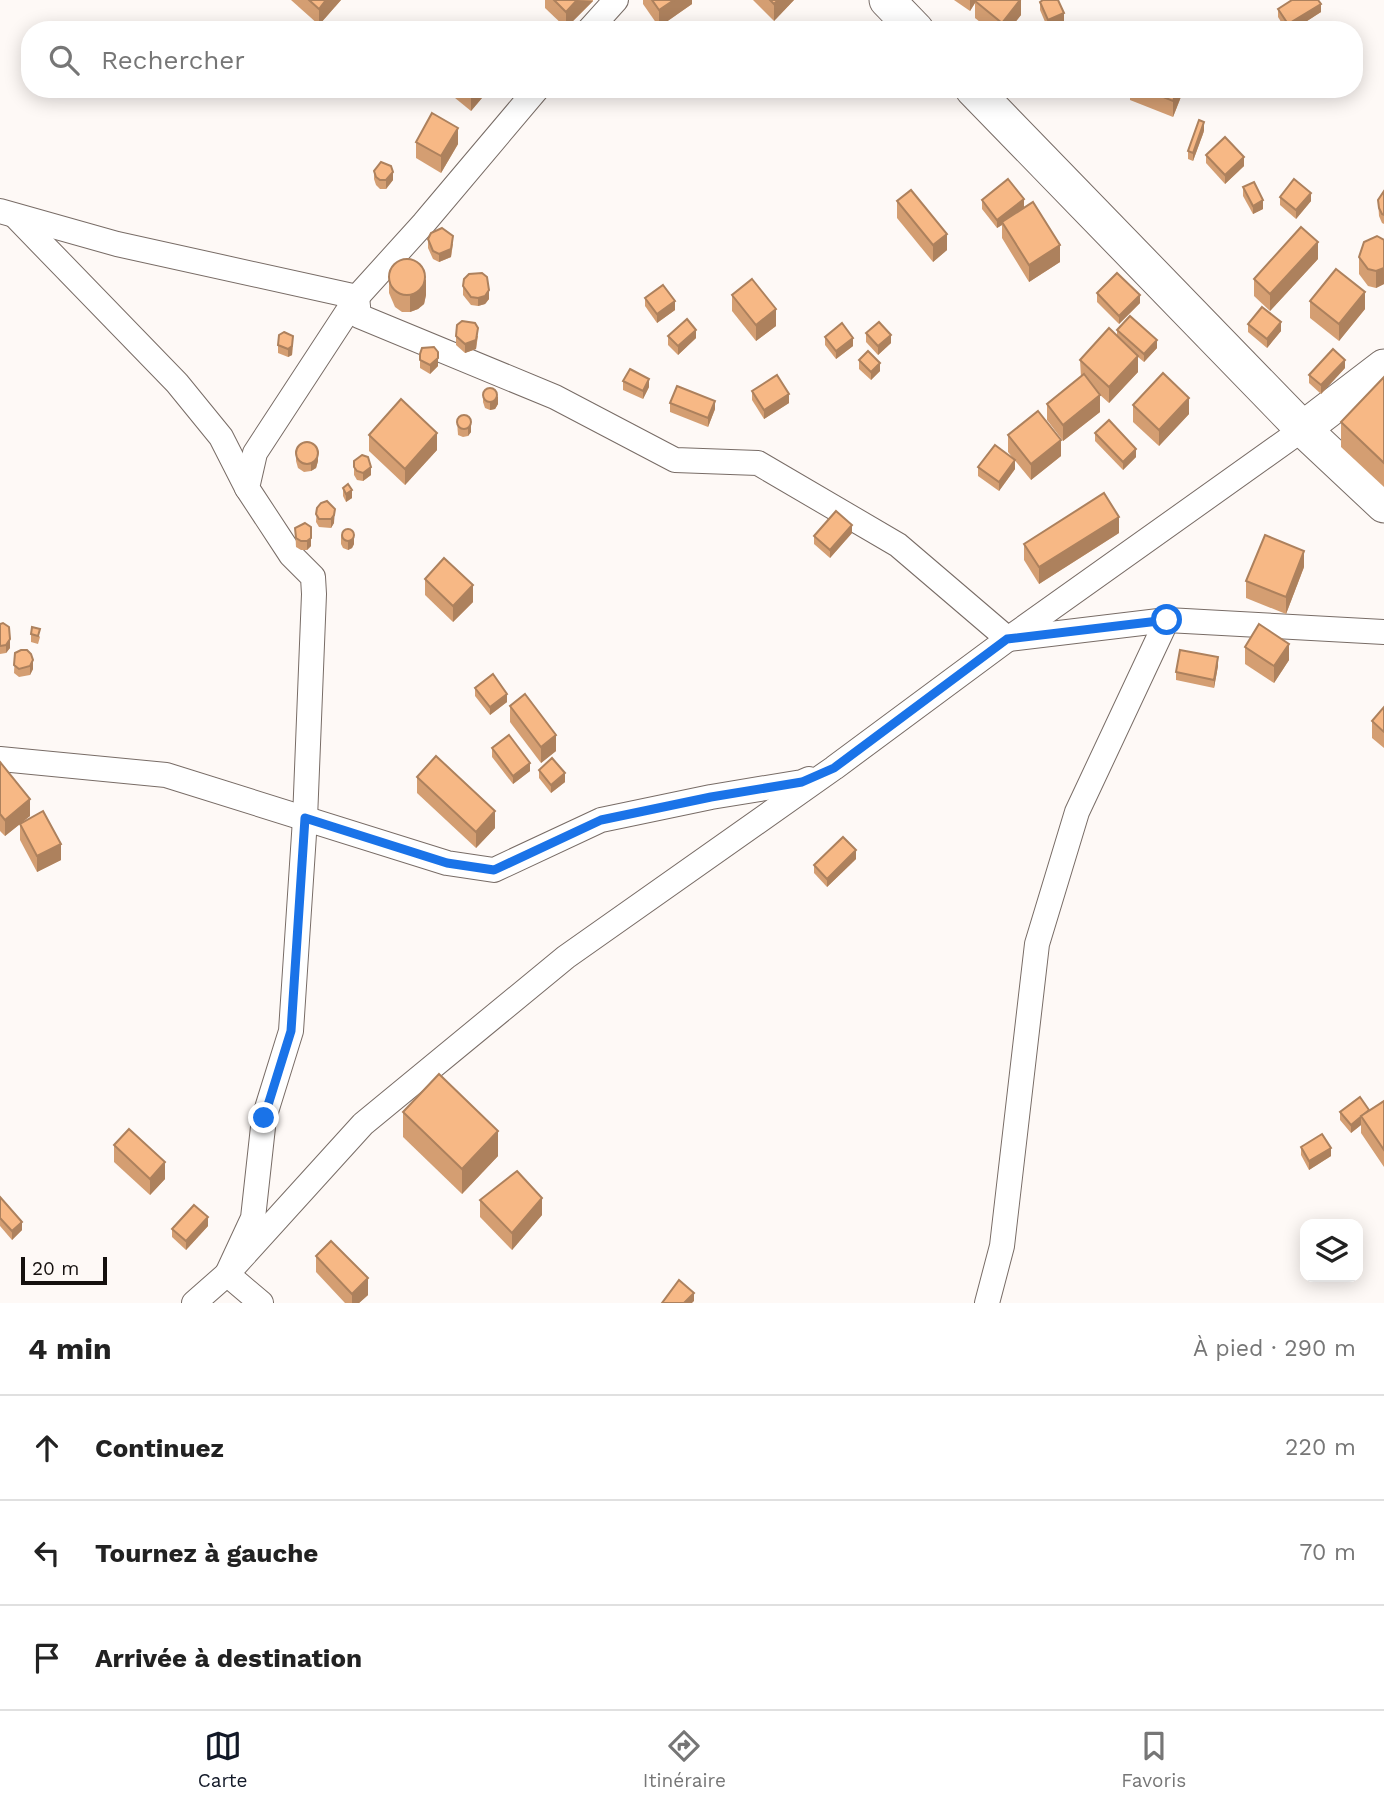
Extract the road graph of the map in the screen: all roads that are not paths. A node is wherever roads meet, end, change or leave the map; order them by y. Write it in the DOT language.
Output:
graph roads {
  1 [pos="615,0"];
  2 [pos="887,0"];
  3 [pos="597,21"];
  4 [pos="907,21"];
  5 [pos="529,98"];
  6 [pos="982,98"];
  7 [pos="4,210"];
  8 [pos="357,297"];
  9 [pos="1384,367"];
  10 [pos="1303,429"];
  11 [pos="247,488"];
  12 [pos="1384,505"];
  13 [pos="1167,620"];
  14 [pos="1384,632"];
  15 [pos="1007,639"];
  16 [pos="0,759"];
  17 [pos="834,768"];
  18 [pos="305,818"];
  19 [pos="227,1274"];
  20 [pos="194,1303"];
  21 [pos="261,1303"];
  22 [pos="987,1303"];
  1 -- 3 [label="street"];
  2 -- 4 [label="main road"];
  5 -- 8 [label="street"];
  6 -- 10 [label="main road"];
  7 -- 8 [label="street"];
  7 -- 11 [label="street"];
  8 -- 11 [label="street"];
  8 -- 15 [label="street"];
  9 -- 10 [label="main road"];
  10 -- 12 [label="main road"];
  10 -- 15 [label="street"];
  11 -- 18 [label="street"];
  13 -- 14 [label="street"];
  13 -- 15 [label="street"];
  13 -- 22 [label="street"];
  15 -- 17 [label="street"];
  16 -- 18 [label="street"];
  17 -- 18 [label="street"];
  17 -- 19 [label="street"];
  18 -- 19 [label="street"];
  19 -- 20 [label="street"];
  19 -- 21 [label="street"];
}
